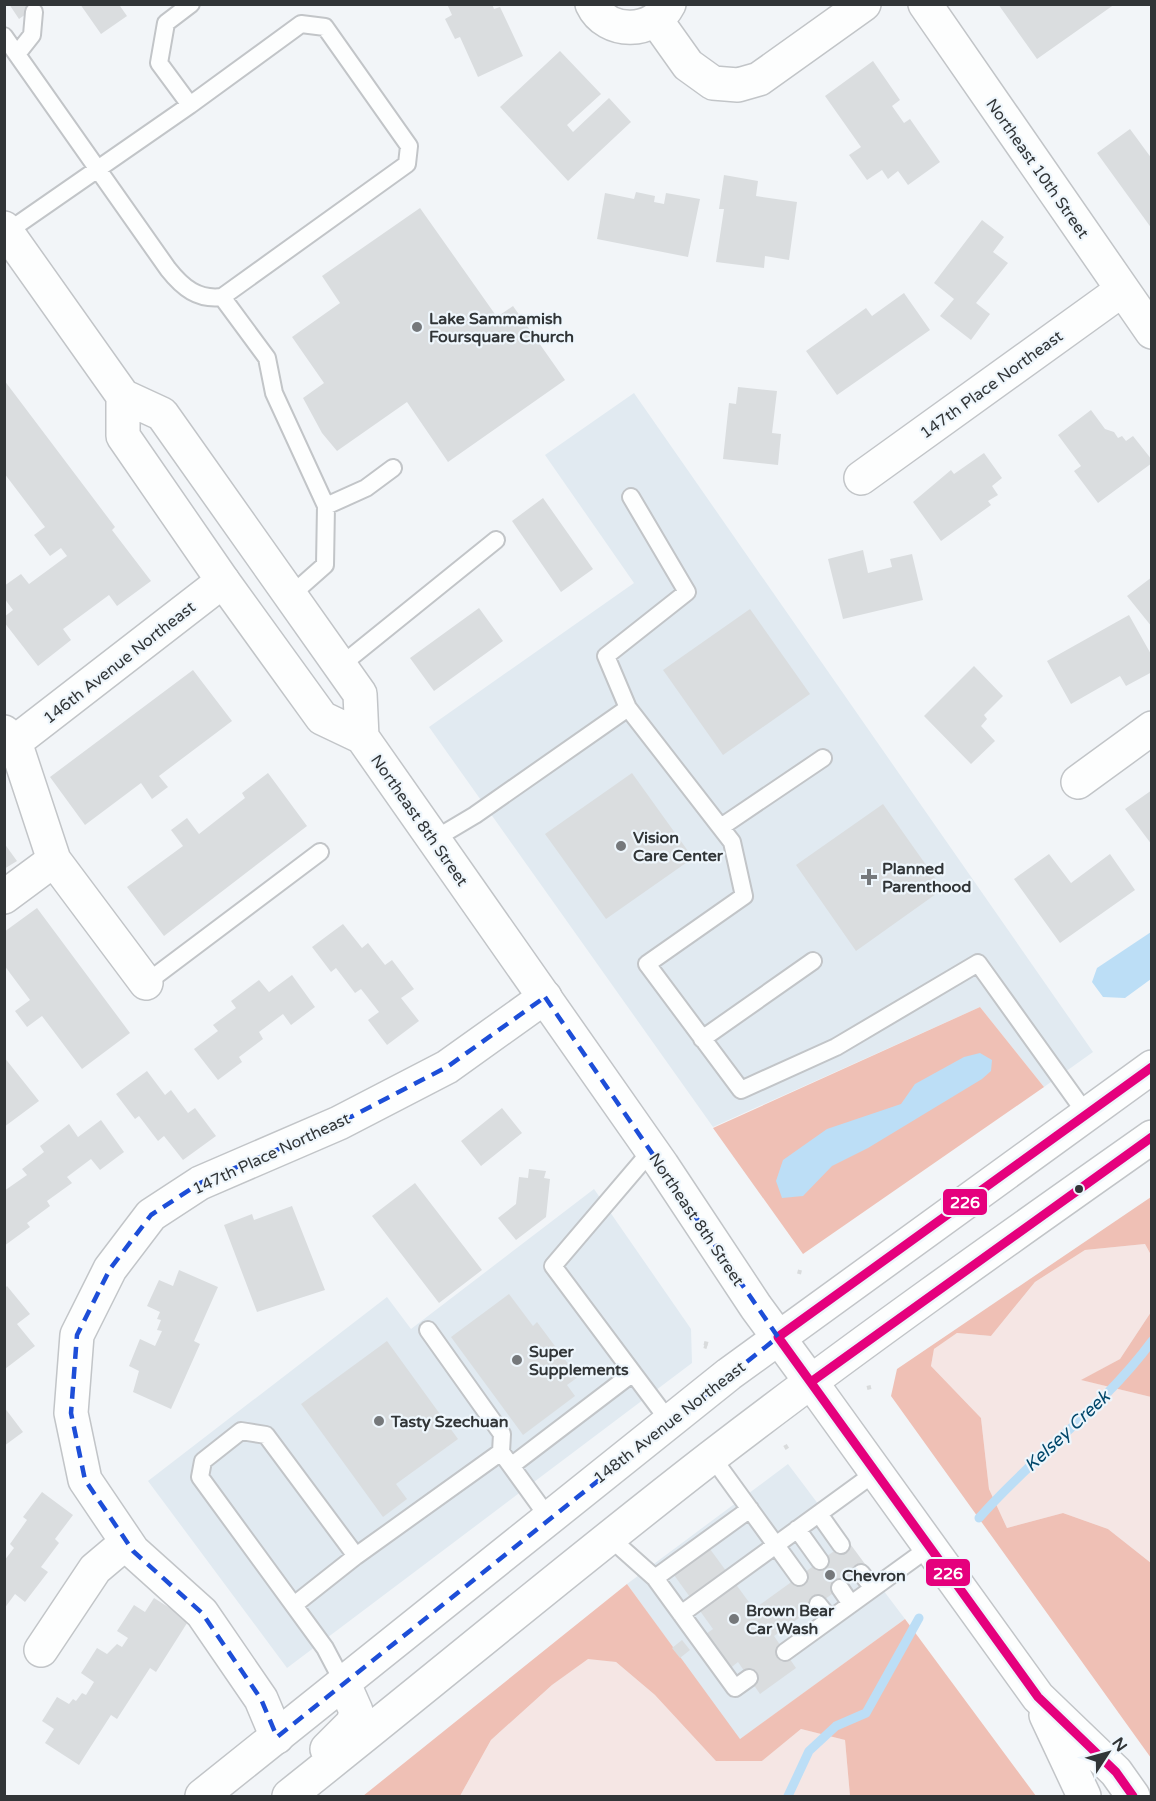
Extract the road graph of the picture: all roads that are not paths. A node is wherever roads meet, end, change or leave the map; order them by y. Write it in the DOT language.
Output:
graph roads {
  1 [pos="191,4"];
  2 [pos="592,4"];
  3 [pos="864,4"];
  4 [pos="925,4"];
  5 [pos="34,12"];
  6 [pos="663,12"];
  7 [pos="4,36"];
  8 [pos="17,54"];
  9 [pos="190,105"];
  10 [pos="97,171"];
  11 [pos="6,230"];
  12 [pos="1122,290"];
  13 [pos="222,297"];
  14 [pos="1151,328"];
  15 [pos="123,396"];
  16 [pos="393,468"];
  17 [pos="861,478"];
  18 [pos="631,497"];
  19 [pos="326,506"];
  20 [pos="496,540"];
  21 [pos="223,582"];
  22 [pos="290,596"];
  23 [pos="340,666"];
  24 [pos="628,708"];
  25 [pos="1152,728"];
  26 [pos="10,737"];
  27 [pos="362,737"];
  28 [pos="823,758"];
  29 [pos="1078,782"];
  30 [pos="721,827"];
  31 [pos="433,840"];
  32 [pos="320,852"];
  33 [pos="54,860"];
  34 [pos="4,897"];
  35 [pos="813,961"];
  36 [pos="147,983"];
  37 [pos="545,997"];
  38 [pos="702,1039"];
  39 [pos="1152,1067"];
  40 [pos="1086,1115"];
  41 [pos="1152,1137"];
  42 [pos="651,1151"];
  43 [pos="428,1330"];
  44 [pos="778,1337"];
  45 [pos="633,1373"];
  46 [pos="811,1382"];
  47 [pos="669,1420"];
  48 [pos="501,1452"];
  49 [pos="712,1457"];
  50 [pos="512,1466"];
  51 [pos="876,1472"];
  52 [pos="750,1509"];
  53 [pos="819,1514"];
  54 [pos="548,1517"];
  55 [pos="797,1529"];
  56 [pos="609,1537"];
  57 [pos="127,1542"];
  58 [pos="776,1545"];
  59 [pos="841,1545"];
  60 [pos="930,1547"];
  61 [pos="356,1556"];
  62 [pos="820,1561"];
  63 [pos="861,1573"];
  64 [pos="799,1577"];
  65 [pos="655,1578"];
  66 [pos="840,1588"];
  67 [pos="873,1588"];
  68 [pos="818,1604"];
  69 [pos="851,1604"];
  70 [pos="294,1605"];
  71 [pos="681,1614"];
  72 [pos="830,1619"];
  73 [pos="41,1650"];
  74 [pos="785,1652"];
  75 [pos="749,1678"];
  76 [pos="344,1684"];
  77 [pos="1038,1697"];
  78 [pos="278,1737"];
  79 [pos="202,1797"];
  80 [pos="288,1797"];
  81 [pos="1084,1797"];
  82 [pos="1133,1797"];
  1 -- 9 [label="lane"];
  2 -- 6 [label="main road"];
  3 -- 6 [label="main road"];
  4 -- 12 [label="main road, Northeast 10th Street"];
  5 -- 8 [label="lane"];
  7 -- 8 [label="lane"];
  8 -- 10 [label="lane"];
  9 -- 10 [label="lane"];
  9 -- 13 [label="lane"];
  10 -- 11 [label="lane"];
  10 -- 13 [label="lane"];
  11 -- 15 [label="main road, Northeast 8th Street"];
  12 -- 14 [label="main road, Northeast 10th Street"];
  12 -- 17 [label="main road, 147th Place Northeast"];
  13 -- 19 [label="lane"];
  15 -- 21 [label="main road, Northeast 8th Street"];
  15 -- 22 [label="main road, Northeast 8th Street"];
  16 -- 19 [label="lane"];
  18 -- 24 [label="lane"];
  19 -- 22 [label="lane"];
  20 -- 23 [label="lane"];
  21 -- 26 [label="main road, 146th Avenue Northeast"];
  21 -- 27 [label="main road, Northeast 8th Street"];
  22 -- 23 [label="main road, Northeast 8th Street"];
  23 -- 27 [label="main road, Northeast 8th Street"];
  24 -- 30 [label="lane"];
  24 -- 31 [label="lane"];
  25 -- 29 [label="main road"];
  26 -- 33 [label="main road"];
  27 -- 31 [label="main road, Northeast 8th Street"];
  28 -- 30 [label="lane"];
  30 -- 38 [label="lane"];
  31 -- 37 [label="main road, Northeast 8th Street"];
  32 -- 36 [label="lane"];
  33 -- 34 [label="main road"];
  33 -- 36 [label="main road"];
  35 -- 38 [label="lane"];
  37 -- 42 [label="main road, Northeast 8th Street"];
  37 -- 57 [label="main road, 147th Place Northeast"];
  38 -- 40 [label="lane"];
  39 -- 40 [label="main road, 148th Avenue Northeast"];
  40 -- 44 [label="main road, 148th Avenue Northeast"];
  41 -- 46 [label="main road"];
  42 -- 44 [label="main road, Northeast 8th Street"];
  42 -- 45 [label="lane"];
  43 -- 48 [label="lane"];
  44 -- 46 [label="main road, Northeast 8th Street"];
  44 -- 47 [label="main road, 148th Avenue Northeast"];
  45 -- 47 [label="lane"];
  45 -- 50 [label="lane"];
  46 -- 49 [label="main road"];
  46 -- 51 [label="main road, Northeast 8th Street"];
  47 -- 54 [label="main road, 148th Avenue Northeast"];
  48 -- 50 [label="lane"];
  48 -- 61 [label="lane"];
  49 -- 52 [label="lane"];
  49 -- 56 [label="main road"];
  50 -- 54 [label="lane"];
  51 -- 53 [label="lane"];
  51 -- 60 [label="main road, Northeast 8th Street"];
  52 -- 58 [label="lane"];
  52 -- 65 [label="lane"];
  53 -- 55 [label="lane"];
  53 -- 59 [label="lane"];
  54 -- 76 [label="main road, 148th Avenue Northeast"];
  55 -- 58 [label="lane"];
  55 -- 62 [label="lane"];
  56 -- 65 [label="lane"];
  56 -- 80 [label="main road"];
  57 -- 73 [label="main road"];
  57 -- 78 [label="main road"];
  58 -- 64 [label="lane"];
  58 -- 71 [label="lane"];
  60 -- 67 [label="lane"];
  60 -- 77 [label="main road, Northeast 8th Street"];
  61 -- 70 [label="lane"];
  61 -- 70 [label="lane"];
  63 -- 67 [label="lane"];
  65 -- 71 [label="lane"];
  66 -- 69 [label="lane"];
  67 -- 69 [label="lane"];
  68 -- 72 [label="lane"];
  69 -- 72 [label="lane"];
  70 -- 76 [label="lane"];
  71 -- 75 [label="lane"];
  72 -- 74 [label="lane"];
  76 -- 78 [label="main road, 148th Avenue Northeast"];
  76 -- 80 [label="main road"];
  77 -- 81 [label="main road, Northeast 8th Street"];
  77 -- 82 [label="main road, Northeast 8th Street"];
  78 -- 79 [label="main road, 148th Avenue Northeast"];
}
